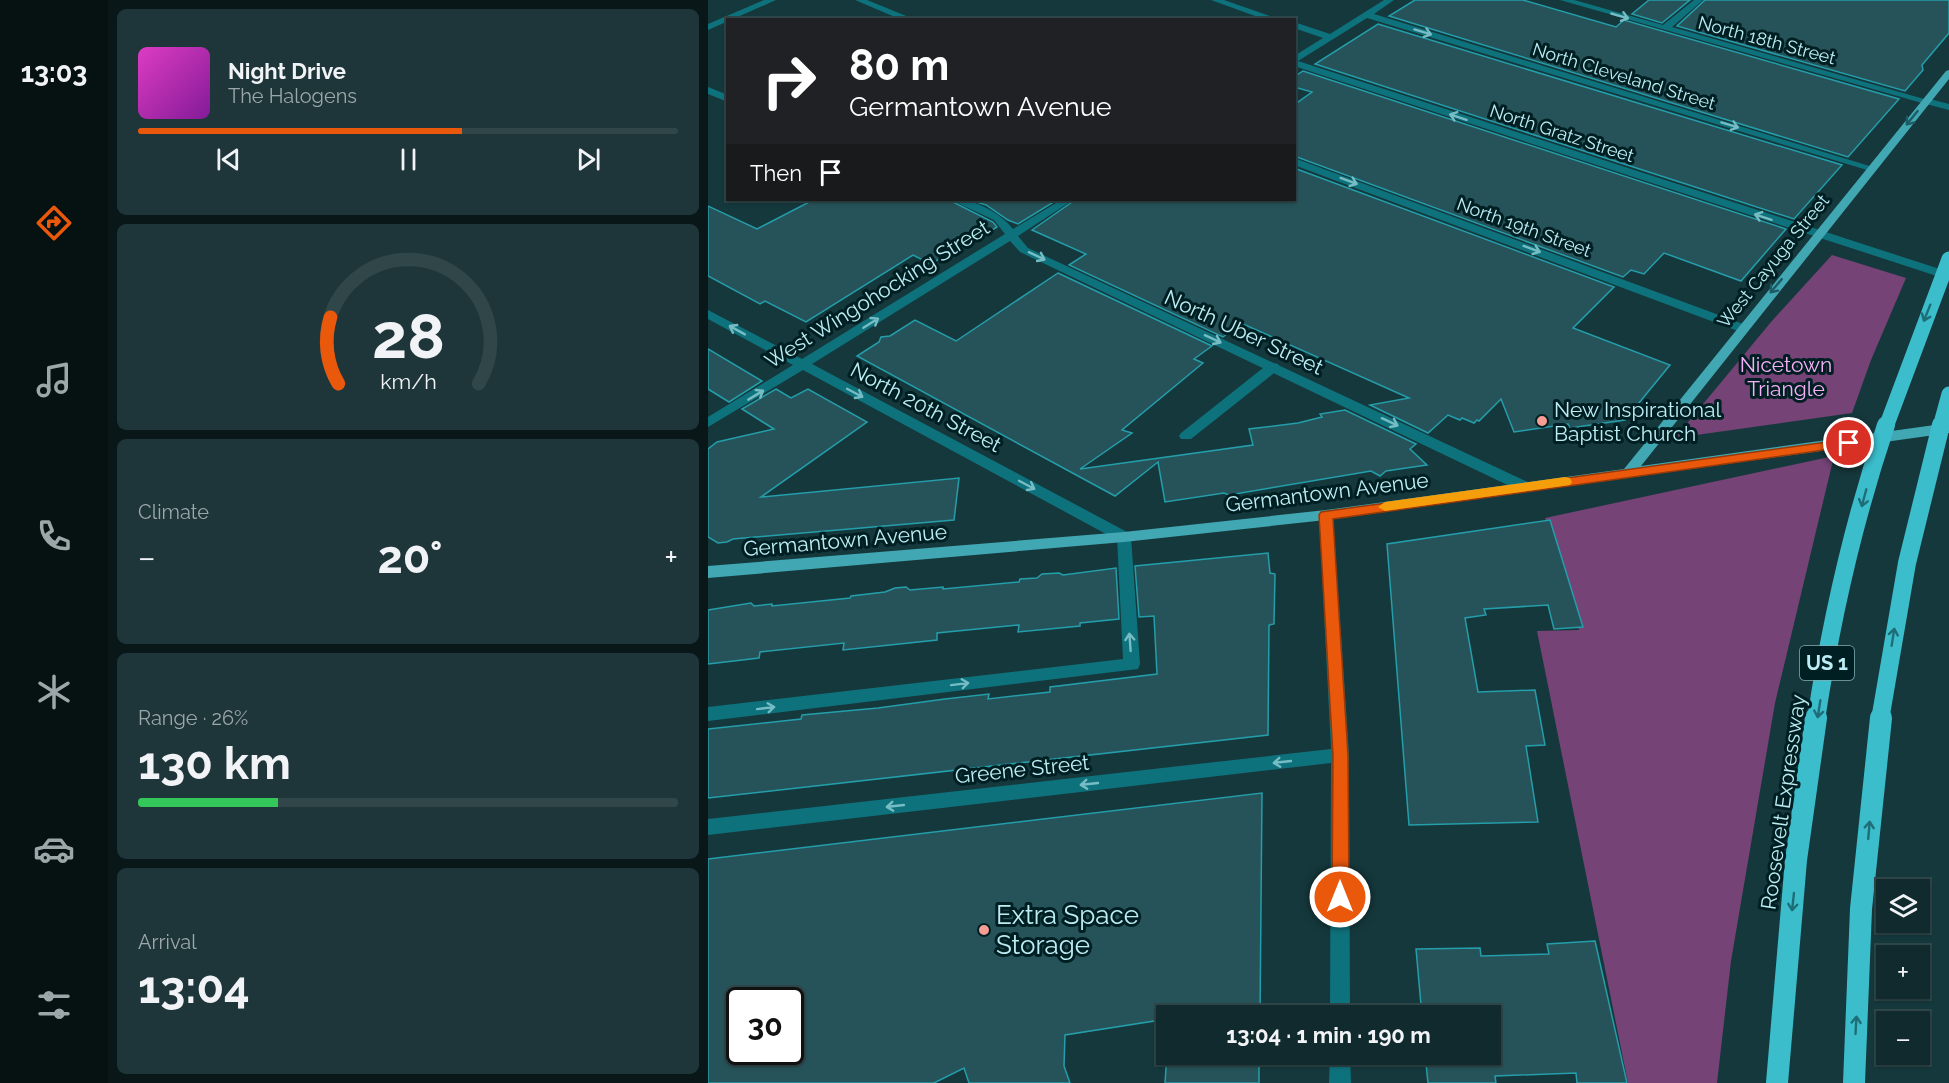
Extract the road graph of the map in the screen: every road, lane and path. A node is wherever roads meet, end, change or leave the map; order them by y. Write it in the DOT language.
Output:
graph roads {
  1 [pos="772,0"];
  2 [pos="859,0"];
  3 [pos="1215,0"];
  4 [pos="1390,0"];
  5 [pos="1564,0"];
  6 [pos="1699,0"];
  7 [pos="1367,15"];
  8 [pos="729,18"];
  9 [pos="907,18"];
  10 [pos="1271,18"];
  11 [pos="726,19"];
  12 [pos="1296,26"];
  13 [pos="708,27"];
  14 [pos="1665,28"];
  15 [pos="1331,37"];
  16 [pos="1296,60"];
  17 [pos="1296,62"];
  18 [pos="1949,73"];
  19 [pos="708,90"];
  20 [pos="726,98"];
  21 [pos="1926,101"];
  22 [pos="1949,107"];
  23 [pos="1296,162"];
  24 [pos="1871,168"];
  25 [pos="959,201"];
  26 [pos="1066,201"];
  27 [pos="1012,234"];
  28 [pos="1819,235"];
  29 [pos="1949,259"];
  30 [pos="1949,276"];
  31 [pos="708,314"];
  32 [pos="1742,328"];
  33 [pos="804,366"];
  34 [pos="1273,367"];
  35 [pos="1949,394"];
  36 [pos="708,423"];
  37 [pos="1949,428"];
  38 [pos="1186,436"];
  39 [pos="1627,474"];
  40 [pos="1525,487"];
  41 [pos="1326,515"];
  42 [pos="1124,537"];
  43 [pos="708,572"];
  44 [pos="708,714"];
  45 [pos="1341,755"];
  46 [pos="708,827"];
  47 [pos="1340,1005"];
  48 [pos="1340,1065"];
  49 [pos="1340,1083"];
  50 [pos="1777,1083"];
  51 [pos="1854,1083"];
  1 -- 8 [label="street"];
  2 -- 9 [label="street"];
  3 -- 10 [label="street"];
  4 -- 7 [label="street"];
  5 -- 14 [label="street, North 18th Street, one-way"];
  6 -- 14 [label="street"];
  7 -- 15 [label="street"];
  7 -- 24 [label="street, North Cleveland Street, one-way"];
  11 -- 13 [label="street"];
  12 -- 15 [label="street"];
  14 -- 21 [label="street, North 18th Street"];
  15 -- 16 [label="street"];
  28 -- 17 [label="street, North Gratz Street, one-way"];
  18 -- 21 [label="main road, West Cayuga Street"];
  19 -- 20 [label="street"];
  21 -- 22 [label="street, North 18th Street"];
  21 -- 24 [label="main road, West Cayuga Street, one-way"];
  23 -- 32 [label="street, North 19th Street, one-way"];
  24 -- 28 [label="main road, West Cayuga Street"];
  25 -- 27 [label="street, North Uber Street"];
  26 -- 27 [label="street, West Wingohocking Street"];
  33 -- 27 [label="street, West Wingohocking Street, one-way"];
  27 -- 34 [label="street, North Uber Street, one-way"];
  28 -- 30 [label="street, North Gratz Street"];
  28 -- 32 [label="main road, West Cayuga Street, one-way"];
  29 -- 50 [label="highway, Roosevelt Expressway / US 1, one-way, bridge"];
  33 -- 31 [label="street, North 20th Street, one-way"];
  32 -- 39 [label="main road, West Cayuga Street"];
  36 -- 33 [label="street, West Wingohocking Street, one-way"];
  33 -- 42 [label="street, North 20th Street, one-way"];
  34 -- 38 [label="street"];
  34 -- 40 [label="street, North Uber Street, one-way"];
  51 -- 35 [label="highway, one-way, bridge"];
  37 -- 39 [label="main road, Germantown Avenue"];
  39 -- 40 [label="main road, Germantown Avenue"];
  40 -- 41 [label="main road, Germantown Avenue"];
  41 -- 42 [label="main road, Germantown Avenue"];
  41 -- 45 [label="street"];
  42 -- 43 [label="main road, Germantown Avenue"];
  44 -- 42 [label="street, one-way"];
  45 -- 46 [label="street, Greene Street, one-way"];
  45 -- 47 [label="street"];
  48 -- 49 [label="street"];
}
